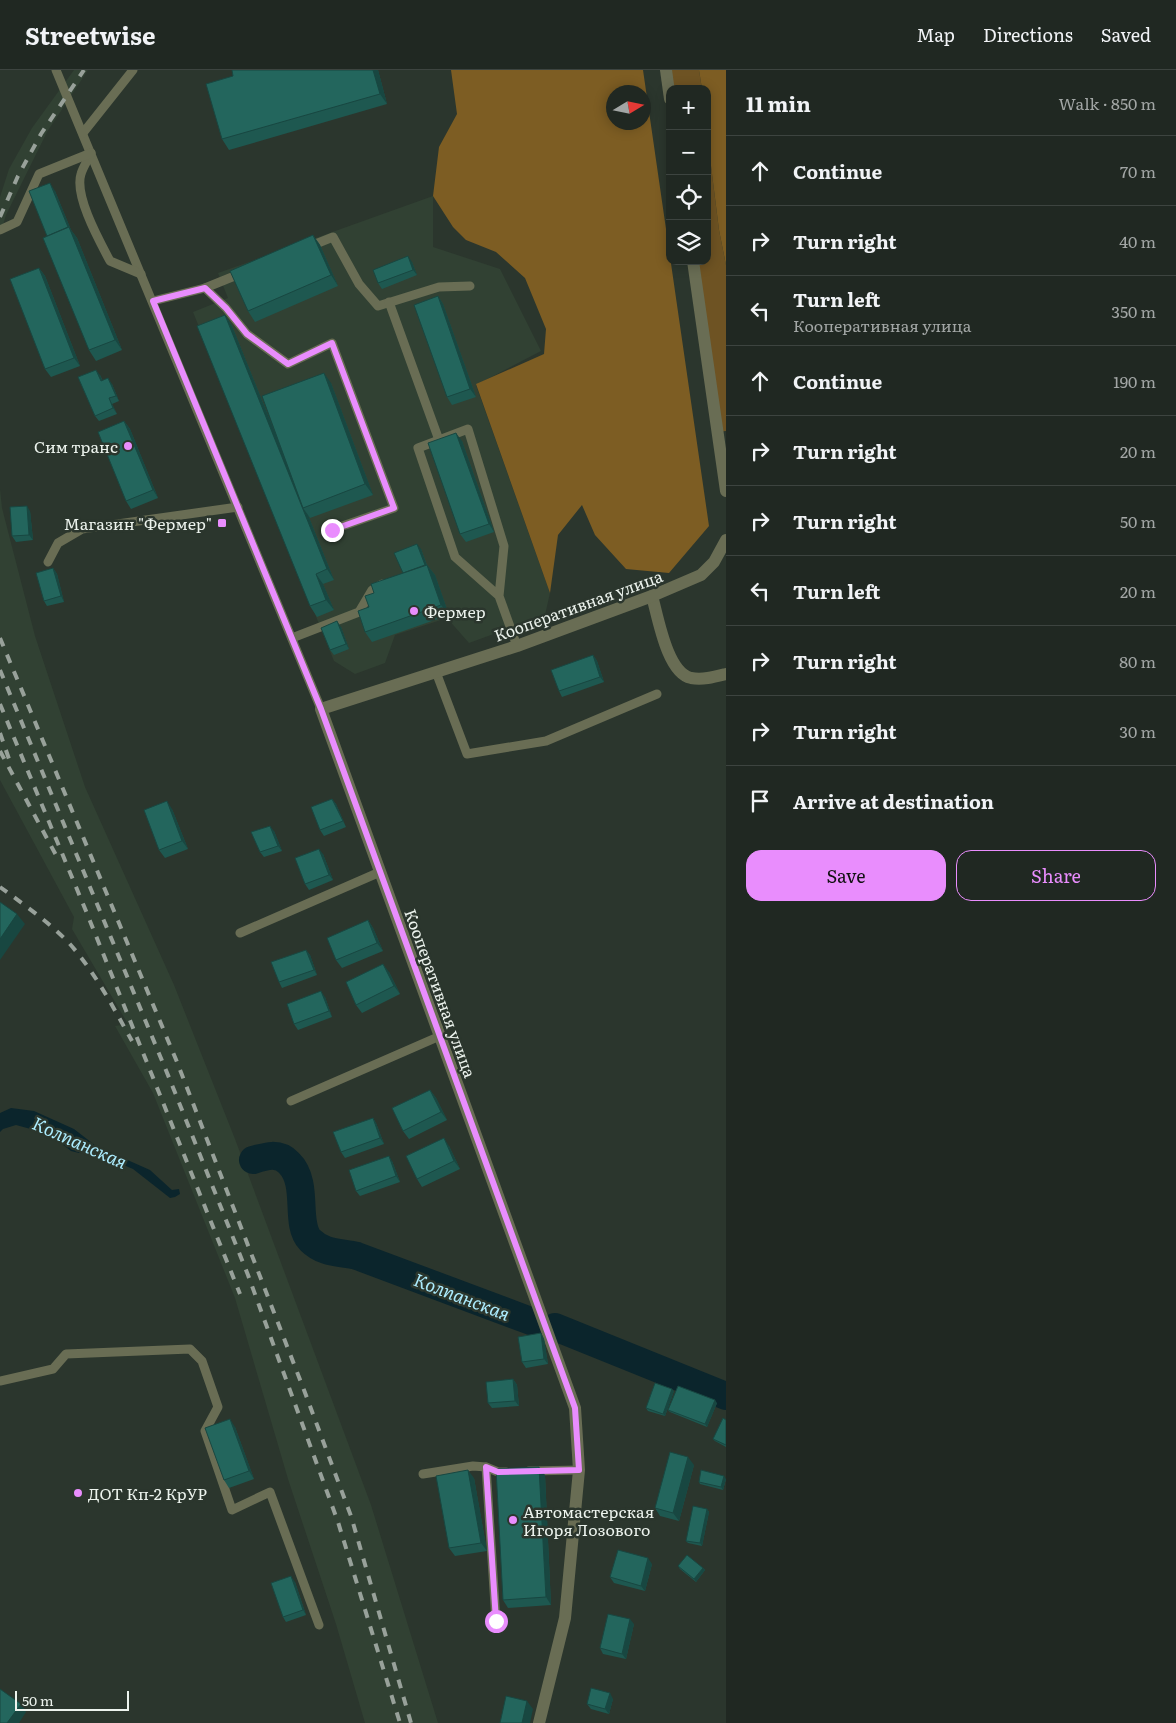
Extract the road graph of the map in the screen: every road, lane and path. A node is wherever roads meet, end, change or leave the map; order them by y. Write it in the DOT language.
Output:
graph roads {
  1 [pos="56,70"];
  2 [pos="133,70"];
  3 [pos="666,70"];
  4 [pos="668,85"];
  5 [pos="83,133"];
  6 [pos="91,153"];
  7 [pos="0,230"];
  8 [pos="297,252"];
  9 [pos="694,265"];
  10 [pos="251,270"];
  11 [pos="141,274"];
  12 [pos="470,286"];
  13 [pos="205,288"];
  14 [pos="153,301"];
  15 [pos="389,302"];
  16 [pos="439,440"];
  17 [pos="726,491"];
  18 [pos="238,507"];
  19 [pos="332,530"];
  20 [pos="726,540"];
  21 [pos="48,562"];
  22 [pos="393,578"];
  23 [pos="499,596"];
  24 [pos="652,596"];
  25 [pos="292,638"];
  26 [pos="517,646"];
  27 [pos="436,672"];
  28 [pos="726,674"];
  29 [pos="657,694"];
  30 [pos="321,709"];
  31 [pos="380,872"];
  32 [pos="240,932"];
  33 [pos="440,1036"];
  34 [pos="291,1101"];
  35 [pos="0,1381"];
  36 [pos="486,1467"];
  37 [pos="579,1470"];
  38 [pos="423,1474"];
  39 [pos="496,1621"];
  40 [pos="319,1626"];
  41 [pos="540,1723"];
  1 -- 5 [label="lane"];
  2 -- 5 [label="lane"];
  3 -- 4 [label="street"];
  5 -- 6 [label="lane"];
  6 -- 7 [label="lane"];
  6 -- 11 [label="lane"];
  6 -- 11 [label="lane"];
  8 -- 15 [label="lane"];
  9 -- 17 [label="street"];
  10 -- 13 [label="lane"];
  11 -- 14 [label="lane"];
  12 -- 15 [label="lane"];
  13 -- 14 [label="lane"];
  13 -- 19 [label="lane"];
  14 -- 18 [label="lane"];
  15 -- 16 [label="lane"];
  16 -- 23 [label="lane"];
  16 -- 23 [label="lane"];
  18 -- 21 [label="lane"];
  18 -- 25 [label="lane"];
  20 -- 24 [label="street, Кооперативная улица"];
  22 -- 25 [label="lane"];
  23 -- 26 [label="lane"];
  24 -- 26 [label="street, Кооперативная улица"];
  24 -- 28 [label="street"];
  25 -- 30 [label="lane"];
  26 -- 27 [label="street, Кооперативная улица"];
  27 -- 29 [label="lane"];
  27 -- 30 [label="street, Кооперативная улица"];
  30 -- 31 [label="street, Кооперативная улица"];
  31 -- 32 [label="lane"];
  31 -- 33 [label="street, Кооперативная улица"];
  33 -- 34 [label="lane"];
  33 -- 37 [label="street, Кооперативная улица"];
  35 -- 40 [label="lane"];
  36 -- 37 [label="lane"];
  36 -- 38 [label="lane"];
  36 -- 39 [label="lane"];
  37 -- 41 [label="street, Кооперативная улица"];
}
